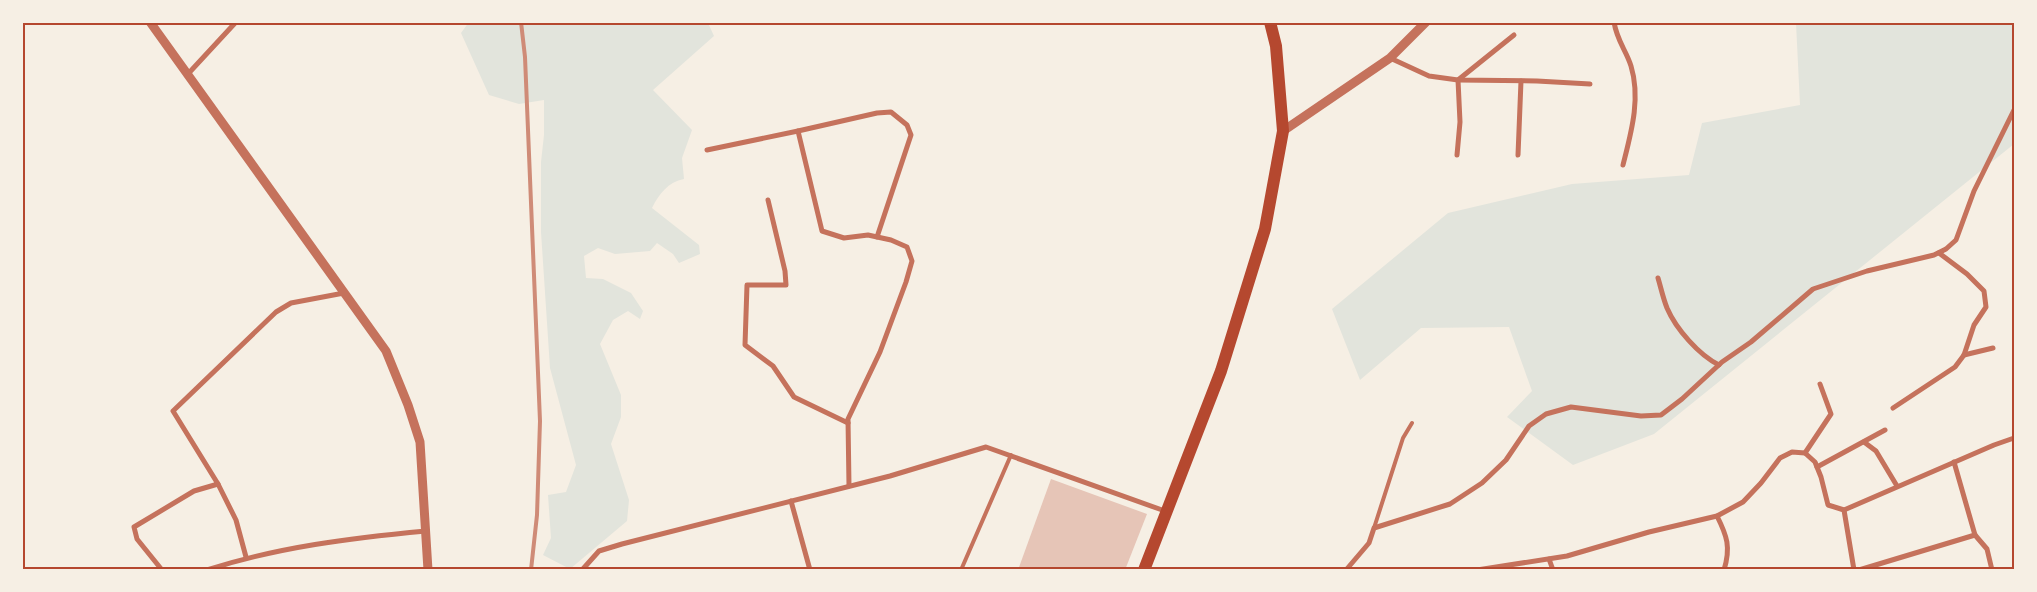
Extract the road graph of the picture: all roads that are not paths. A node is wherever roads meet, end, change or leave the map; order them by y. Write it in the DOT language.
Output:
graph roads {
  1 [pos="150,22"];
  2 [pos="236,22"];
  3 [pos="1270,22"];
  4 [pos="1426,22"];
  5 [pos="1614,22"];
  6 [pos="1514,34"];
  7 [pos="1390,58"];
  8 [pos="187,76"];
  9 [pos="1458,80"];
  10 [pos="1520,81"];
  11 [pos="1590,84"];
  12 [pos="2014,110"];
  13 [pos="798,131"];
  14 [pos="1283,131"];
  15 [pos="707,150"];
  16 [pos="1457,155"];
  17 [pos="1518,155"];
  18 [pos="1622,166"];
  19 [pos="768,200"];
  20 [pos="877,237"];
  21 [pos="1939,253"];
  22 [pos="1658,278"];
  23 [pos="344,293"];
  24 [pos="1993,348"];
  25 [pos="1964,355"];
  26 [pos="1719,364"];
  27 [pos="1820,384"];
  28 [pos="1893,408"];
  29 [pos="848,423"];
  30 [pos="1412,423"];
  31 [pos="1885,430"];
  32 [pos="2014,438"];
  33 [pos="1864,442"];
  34 [pos="1804,453"];
  35 [pos="1011,455"];
  36 [pos="1954,462"];
  37 [pos="1818,468"];
  38 [pos="218,484"];
  39 [pos="849,486"];
  40 [pos="1897,486"];
  41 [pos="791,501"];
  42 [pos="1844,510"];
  43 [pos="1166,512"];
  44 [pos="1717,516"];
  45 [pos="1374,528"];
  46 [pos="426,531"];
  47 [pos="1975,535"];
  48 [pos="246,557"];
  49 [pos="1549,559"];
  50 [pos="1497,568"];
  51 [pos="162,570"];
  52 [pos="207,570"];
  53 [pos="428,570"];
  54 [pos="582,570"];
  55 [pos="810,570"];
  56 [pos="961,570"];
  57 [pos="1144,570"];
  58 [pos="1346,570"];
  59 [pos="1477,570"];
  60 [pos="1553,570"];
  61 [pos="1724,570"];
  62 [pos="1854,570"];
  63 [pos="1859,570"];
  64 [pos="1992,570"];
  1 -- 8 [label="street"];
  2 -- 8 [label="street"];
  3 -- 14 [label="highway"];
  4 -- 7 [label="street"];
  5 -- 18 [label="street"];
  6 -- 9 [label="street"];
  7 -- 9 [label="street"];
  7 -- 14 [label="street"];
  8 -- 23 [label="street"];
  9 -- 10 [label="street"];
  9 -- 16 [label="street"];
  10 -- 11 [label="street"];
  10 -- 17 [label="street"];
  12 -- 21 [label="street"];
  13 -- 15 [label="street"];
  13 -- 20 [label="street"];
  13 -- 20 [label="street"];
  14 -- 43 [label="highway"];
  19 -- 29 [label="street"];
  20 -- 29 [label="street"];
  21 -- 25 [label="street"];
  21 -- 26 [label="street"];
  22 -- 26 [label="street"];
  23 -- 38 [label="street"];
  23 -- 46 [label="street"];
  24 -- 25 [label="street"];
  25 -- 28 [label="street"];
  26 -- 45 [label="street"];
  27 -- 34 [label="street"];
  29 -- 39 [label="street"];
  30 -- 45 [label="lane"];
  31 -- 33 [label="street"];
  32 -- 36 [label="street"];
  33 -- 37 [label="street"];
  33 -- 40 [label="street"];
  34 -- 37 [label="street"];
  34 -- 44 [label="street"];
  35 -- 39 [label="street"];
  35 -- 43 [label="street"];
  35 -- 56 [label="lane"];
  36 -- 40 [label="street"];
  36 -- 47 [label="street"];
  37 -- 42 [label="street"];
  38 -- 48 [label="street"];
  38 -- 51 [label="street"];
  39 -- 41 [label="street"];
  40 -- 42 [label="street"];
  41 -- 54 [label="street"];
  41 -- 55 [label="street"];
  42 -- 62 [label="street"];
  43 -- 57 [label="highway"];
  44 -- 49 [label="street"];
  44 -- 61 [label="street"];
  45 -- 58 [label="street"];
  46 -- 48 [label="street"];
  46 -- 53 [label="street"];
  47 -- 63 [label="street"];
  47 -- 64 [label="street"];
  48 -- 52 [label="street"];
  49 -- 50 [label="street"];
  49 -- 60 [label="street"];
  50 -- 59 [label="street"];
}
